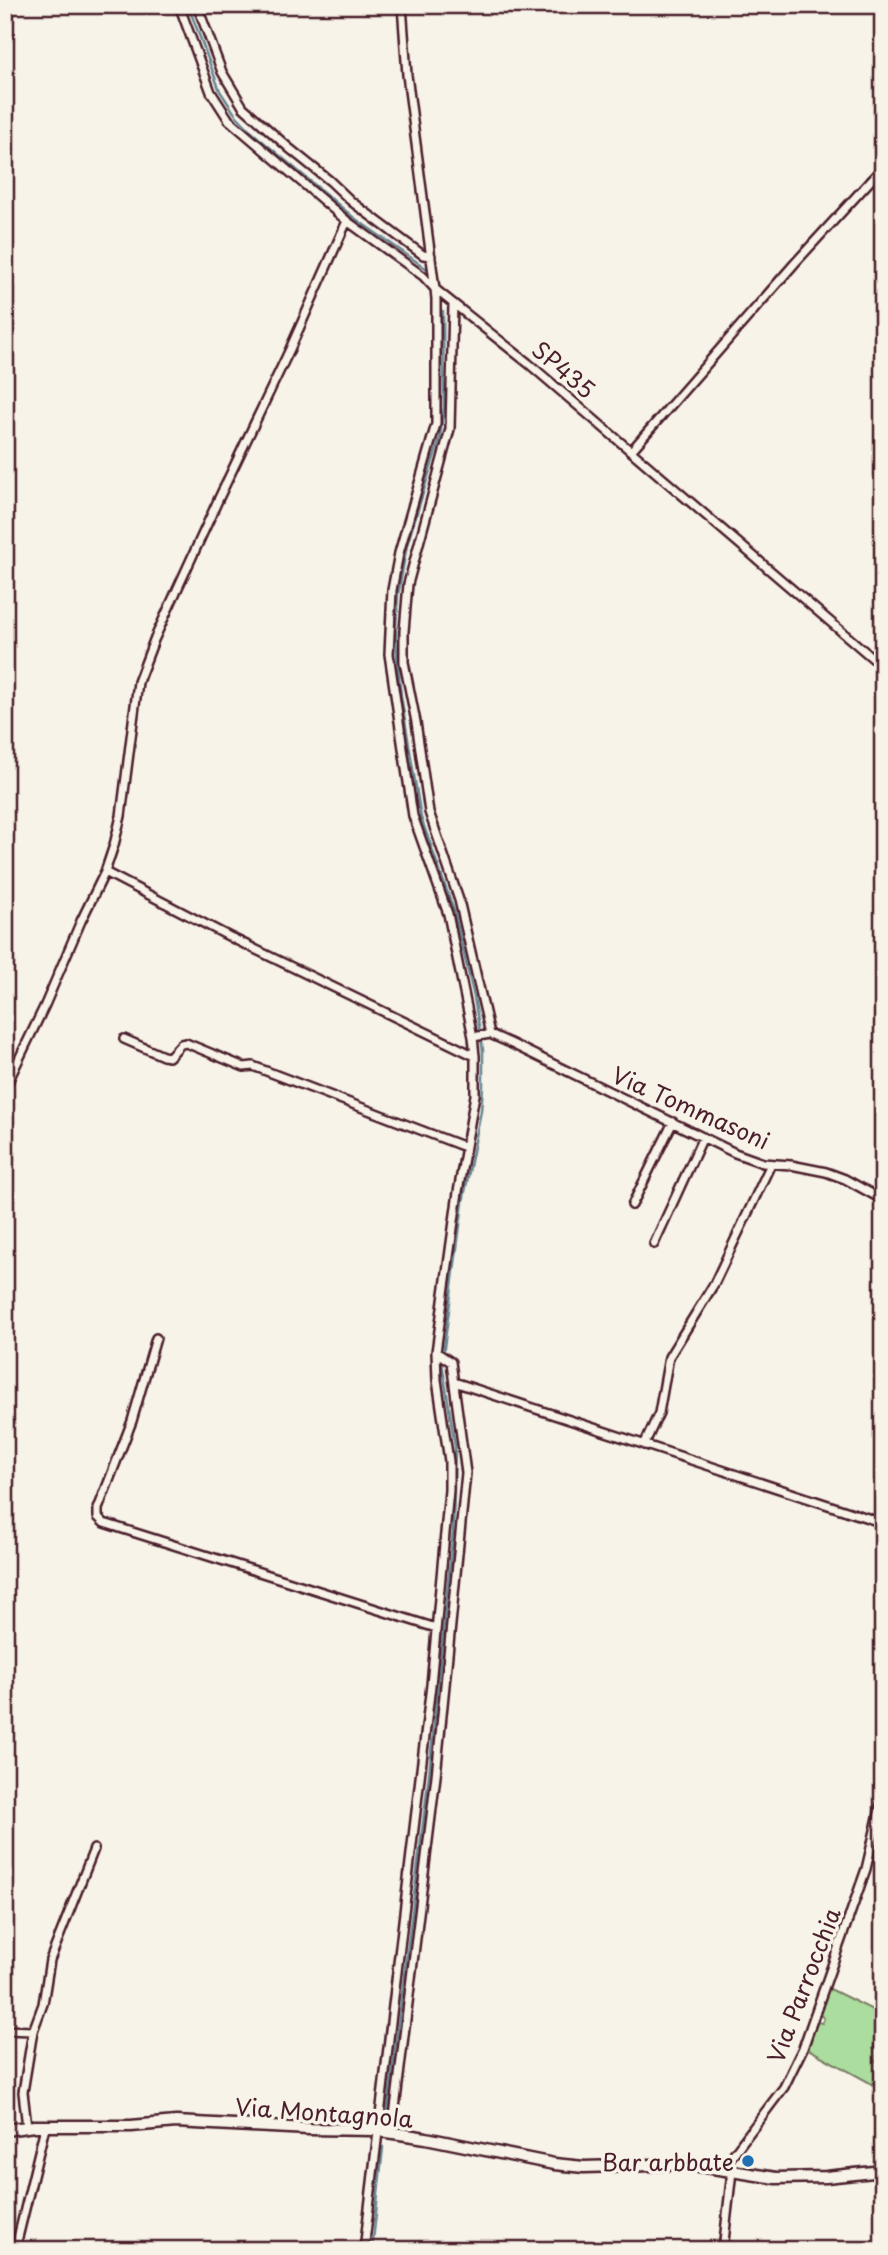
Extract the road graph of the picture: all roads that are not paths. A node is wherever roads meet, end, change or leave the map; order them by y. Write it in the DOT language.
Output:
graph roads {
  1 [pos="178,5"];
  2 [pos="197,5"];
  3 [pos="402,5"];
  4 [pos="883,167"];
  5 [pos="347,221"];
  6 [pos="431,256"];
  7 [pos="435,289"];
  8 [pos="453,304"];
  9 [pos="631,451"];
  10 [pos="883,667"];
  11 [pos="404,673"];
  12 [pos="392,676"];
  13 [pos="105,872"];
  14 [pos="488,1035"];
  15 [pos="475,1037"];
  16 [pos="124,1039"];
  17 [pos="475,1056"];
  18 [pos="5,1088"];
  19 [pos="673,1122"];
  20 [pos="703,1137"];
  21 [pos="465,1146"];
  22 [pos="771,1164"];
  23 [pos="883,1200"];
  24 [pos="632,1205"];
  25 [pos="654,1244"];
  26 [pos="156,1338"];
  27 [pos="441,1355"];
  28 [pos="454,1382"];
  29 [pos="645,1445"];
  30 [pos="883,1523"];
  31 [pos="436,1628"];
  32 [pos="883,1796"];
  33 [pos="94,1849"];
  34 [pos="5,2030"];
  35 [pos="33,2031"];
  36 [pos="27,2127"];
  37 [pos="45,2127"];
  38 [pos="5,2130"];
  39 [pos="379,2131"];
  40 [pos="392,2133"];
  41 [pos="727,2170"];
  42 [pos="883,2171"];
  43 [pos="15,2250"];
  44 [pos="363,2250"];
  45 [pos="723,2250"];
  1 -- 5 [label="street, SP435"];
  2 -- 6 [label="street"];
  3 -- 6 [label="street"];
  4 -- 9 [label="street"];
  5 -- 7 [label="street, SP435"];
  5 -- 13 [label="street"];
  6 -- 7 [label="street"];
  7 -- 8 [label="street, SP435"];
  7 -- 12 [label="street"];
  8 -- 9 [label="street, SP435"];
  8 -- 11 [label="street"];
  9 -- 10 [label="street, SP435"];
  11 -- 12 [label="street"];
  11 -- 14 [label="street"];
  12 -- 15 [label="street"];
  13 -- 17 [label="street"];
  13 -- 18 [label="street"];
  14 -- 15 [label="street"];
  14 -- 19 [label="street, Via Tommasoni"];
  15 -- 17 [label="street"];
  16 -- 21 [label="street"];
  17 -- 21 [label="street"];
  19 -- 20 [label="street, Via Tommasoni"];
  19 -- 24 [label="street"];
  20 -- 22 [label="street, Via Tommasoni"];
  20 -- 25 [label="street"];
  21 -- 27 [label="street"];
  22 -- 23 [label="street, Via Tommasoni"];
  22 -- 29 [label="street"];
  26 -- 31 [label="street"];
  27 -- 28 [label="street"];
  27 -- 31 [label="street"];
  28 -- 29 [label="street"];
  28 -- 40 [label="street"];
  29 -- 30 [label="street"];
  31 -- 39 [label="street"];
  32 -- 41 [label="street, Via Parrocchia"];
  33 -- 35 [label="street"];
  34 -- 35 [label="street"];
  35 -- 36 [label="street"];
  36 -- 37 [label="street, Via Montagnola"];
  36 -- 38 [label="street, Via Montagnola"];
  37 -- 39 [label="street, Via Montagnola"];
  37 -- 43 [label="street"];
  39 -- 40 [label="street, Via Montagnola"];
  39 -- 44 [label="street"];
  40 -- 41 [label="street, Via Montagnola"];
  41 -- 42 [label="street, Via Montagnola"];
  41 -- 45 [label="street"];
}
